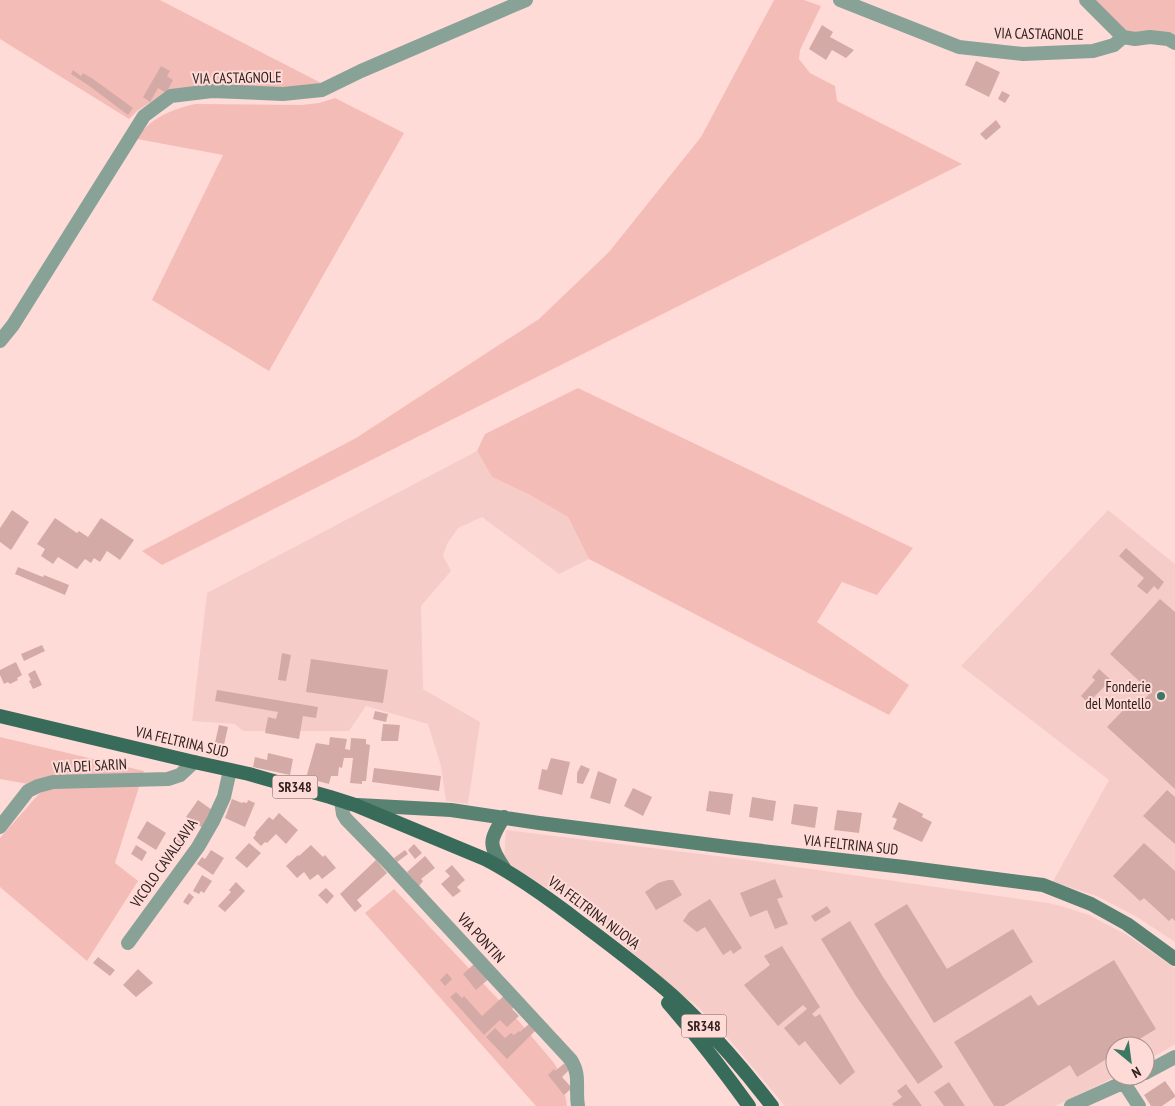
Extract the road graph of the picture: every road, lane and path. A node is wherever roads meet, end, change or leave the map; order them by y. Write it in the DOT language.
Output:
graph roads {
  1 [pos="526,0"];
  2 [pos="840,0"];
  3 [pos="1086,0"];
  4 [pos="1123,37"];
  5 [pos="1175,43"];
  6 [pos="0,341"];
  7 [pos="0,716"];
  8 [pos="194,762"];
  9 [pos="230,770"];
  10 [pos="341,801"];
  11 [pos="355,805"];
  12 [pos="504,817"];
  13 [pos="0,827"];
  14 [pos="504,868"];
  15 [pos="128,943"];
  16 [pos="625,956"];
  17 [pos="1175,959"];
  18 [pos="1175,1057"];
  19 [pos="1155,1068"];
  20 [pos="1117,1086"];
  21 [pos="1126,1086"];
  22 [pos="578,1106"];
  23 [pos="749,1106"];
  24 [pos="772,1106"];
  25 [pos="1071,1106"];
  26 [pos="1139,1106"];
  1 -- 6 [label="street, VIA CASTAGNOLE"];
  2 -- 4 [label="street, VIA CASTAGNOLE"];
  3 -- 4 [label="street"];
  4 -- 5 [label="street"];
  7 -- 8 [label="main road, VIA FELTRINA SUD"];
  8 -- 9 [label="main road, VIA FELTRINA SUD"];
  8 -- 13 [label="street, VIA DEI SARIN"];
  9 -- 10 [label="main road, VIA FELTRINA SUD / SR348"];
  9 -- 15 [label="street, VICOLO CAVALCAVIA"];
  10 -- 11 [label="main road, VIA FELTRINA SUD / SR348"];
  10 -- 22 [label="street, VIA PONTIN"];
  11 -- 12 [label="main road, VIA FELTRINA SUD"];
  11 -- 14 [label="main road, VIA FELTRINA NUOVA / SR348"];
  12 -- 14 [label="main road"];
  12 -- 17 [label="main road, VIA FELTRINA SUD"];
  14 -- 16 [label="main road, VIA FELTRINA NUOVA / SR348"];
  16 -- 23 [label="main road"];
  16 -- 24 [label="main road, VIA FELTRINA NUOVA / SR348"];
  18 -- 19 [label="street"];
  20 -- 25 [label="street"];
  21 -- 26 [label="street"];
}
